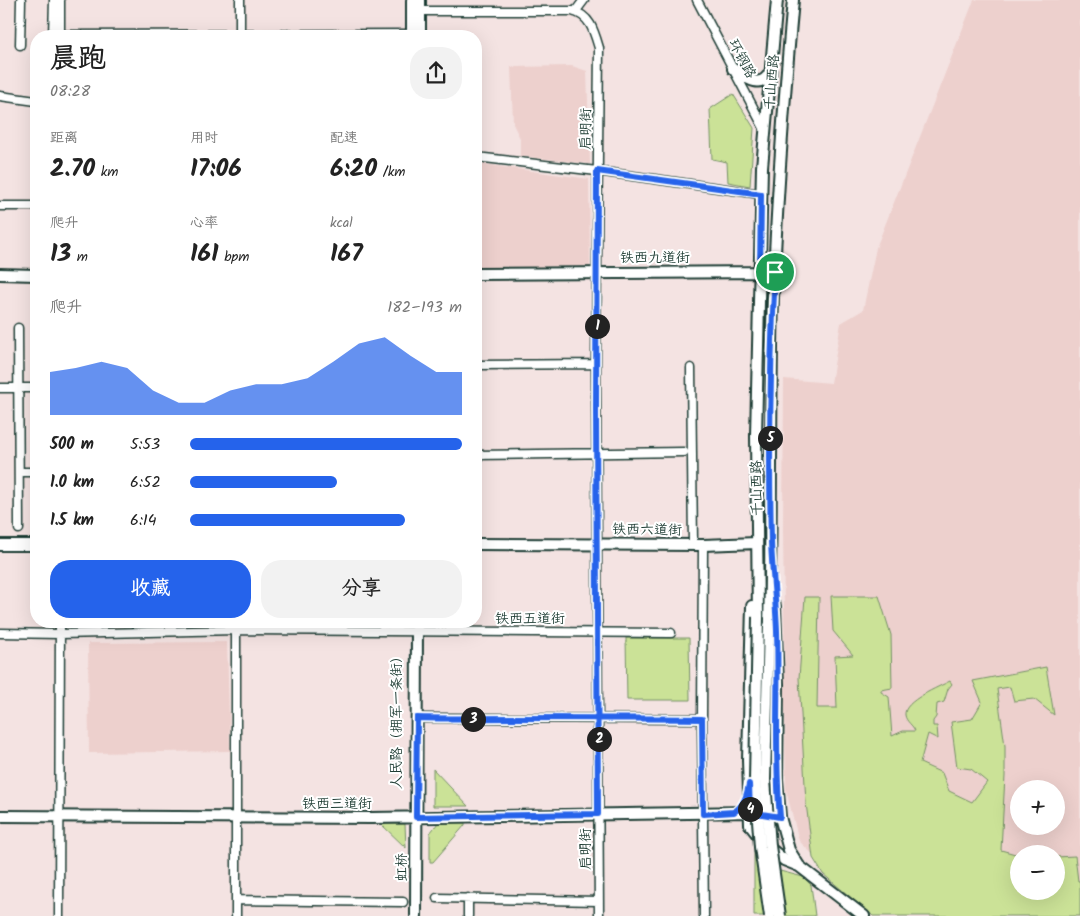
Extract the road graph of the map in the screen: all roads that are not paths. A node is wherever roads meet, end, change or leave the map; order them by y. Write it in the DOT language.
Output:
graph roads {
  1 [pos="20,0"];
  2 [pos="54,0"];
  3 [pos="60,0"];
  4 [pos="240,0"];
  5 [pos="412,0"];
  6 [pos="420,0"];
  7 [pos="584,0"];
  8 [pos="697,0"];
  9 [pos="777,0"];
  10 [pos="793,0"];
  11 [pos="420,11"];
  12 [pos="575,12"];
  13 [pos="57,30"];
  14 [pos="58,30"];
  15 [pos="240,30"];
  16 [pos="415,30"];
  17 [pos="416,30"];
  18 [pos="20,45"];
  19 [pos="733,69"];
  20 [pos="770,72"];
  21 [pos="0,96"];
  22 [pos="30,100"];
  23 [pos="765,130"];
  24 [pos="482,158"];
  25 [pos="597,171"];
  26 [pos="761,194"];
  27 [pos="0,206"];
  28 [pos="30,206"];
  29 [pos="760,272"];
  30 [pos="775,272"];
  31 [pos="598,273"];
  32 [pos="0,274"];
  33 [pos="482,274"];
  34 [pos="30,275"];
  35 [pos="18,328"];
  36 [pos="482,364"];
  37 [pos="596,364"];
  38 [pos="691,368"];
  39 [pos="0,388"];
  40 [pos="18,388"];
  41 [pos="30,388"];
  42 [pos="684,452"];
  43 [pos="596,454"];
  44 [pos="482,455"];
  45 [pos="19,472"];
  46 [pos="30,472"];
  47 [pos="19,529"];
  48 [pos="771,542"];
  49 [pos="758,543"];
  50 [pos="482,544"];
  51 [pos="597,544"];
  52 [pos="0,545"];
  53 [pos="30,545"];
  54 [pos="698,545"];
  55 [pos="758,558"];
  56 [pos="60,628"];
  57 [pos="325,628"];
  58 [pos="414,628"];
  59 [pos="414,628"];
  60 [pos="482,628"];
  61 [pos="236,630"];
  62 [pos="598,631"];
  63 [pos="0,633"];
  64 [pos="671,633"];
  65 [pos="60,634"];
  66 [pos="417,718"];
  67 [pos="599,718"];
  68 [pos="702,719"];
  69 [pos="749,784"];
  70 [pos="734,812"];
  71 [pos="750,812"];
  72 [pos="598,814"];
  73 [pos="703,814"];
  74 [pos="0,816"];
  75 [pos="60,817"];
  76 [pos="236,817"];
  77 [pos="414,817"];
  78 [pos="780,817"];
  79 [pos="750,825"];
  80 [pos="799,866"];
  81 [pos="437,898"];
  82 [pos="468,898"];
  83 [pos="236,900"];
  84 [pos="599,901"];
  85 [pos="403,902"];
  86 [pos="60,916"];
  87 [pos="236,916"];
  88 [pos="416,916"];
  89 [pos="468,916"];
  90 [pos="599,916"];
  91 [pos="704,916"];
  92 [pos="770,916"];
  93 [pos="780,916"];
  94 [pos="864,916"];
  1 -- 18 [label="street"];
  2 -- 13 [label="street"];
  3 -- 14 [label="street"];
  4 -- 15 [label="street"];
  5 -- 16 [label="main road"];
  6 -- 11 [label="main road"];
  7 -- 12 [label="street"];
  8 -- 19 [label="street, 环钢路"];
  9 -- 20 [label="main road, 千山西路"];
  10 -- 30 [label="main road, 千山西路"];
  11 -- 12 [label="street"];
  11 -- 17 [label="main road"];
  12 -- 25 [label="street, 启明街"];
  19 -- 20 [label="main road"];
  19 -- 23 [label="street, 环钢路"];
  20 -- 23 [label="main road, 千山西路"];
  21 -- 22 [label="street"];
  23 -- 26 [label="main road, 千山西路"];
  24 -- 25 [label="street"];
  25 -- 26 [label="street"];
  25 -- 31 [label="street, 启明街"];
  26 -- 29 [label="main road, 千山西路"];
  27 -- 28 [label="street"];
  29 -- 30 [label="main road, 铁西九道街"];
  29 -- 31 [label="main road, 铁西九道街"];
  29 -- 49 [label="main road, 千山西路"];
  30 -- 48 [label="main road, 千山西路"];
  31 -- 33 [label="main road, 铁西九道街"];
  31 -- 37 [label="street, 启明街"];
  32 -- 34 [label="main road"];
  35 -- 40 [label="street"];
  36 -- 37 [label="street"];
  37 -- 43 [label="street, 启明街"];
  38 -- 54 [label="street"];
  39 -- 40 [label="street"];
  40 -- 41 [label="street"];
  40 -- 45 [label="street"];
  42 -- 43 [label="street"];
  43 -- 44 [label="street"];
  43 -- 51 [label="street, 启明街"];
  45 -- 46 [label="street"];
  45 -- 47 [label="street"];
  48 -- 78 [label="main road"];
  48 -- 93 [label="main road, 千山西路, bridge"];
  49 -- 54 [label="main road, 铁西六道街"];
  49 -- 55 [label="main road, 千山西路"];
  50 -- 51 [label="main road, 铁西六道街"];
  51 -- 54 [label="main road, 铁西六道街"];
  51 -- 62 [label="street, 启明街"];
  52 -- 53 [label="main road"];
  54 -- 68 [label="street"];
  55 -- 69 [label="main road"];
  55 -- 92 [label="main road, 千山西路, bridge"];
  56 -- 65 [label="street"];
  57 -- 61 [label="street, 铁西五道街"];
  58 -- 66 [label="main road"];
  59 -- 77 [label="main road, 人民路（拥军一条街）"];
  60 -- 62 [label="street, 铁西五道街"];
  61 -- 65 [label="street, 铁西五道街"];
  61 -- 76 [label="street"];
  62 -- 64 [label="street, 铁西五道街"];
  62 -- 67 [label="street, 启明街"];
  63 -- 65 [label="street, 铁西五道街"];
  65 -- 75 [label="street"];
  66 -- 67 [label="street"];
  66 -- 77 [label="main road"];
  67 -- 68 [label="street"];
  67 -- 72 [label="street, 启明街"];
  68 -- 73 [label="street"];
  69 -- 70 [label="main road"];
  69 -- 71 [label="main road"];
  70 -- 71 [label="main road, 铁西三道街"];
  70 -- 73 [label="main road, 铁西三道街"];
  70 -- 79 [label="main road"];
  71 -- 78 [label="main road, 铁西三道街"];
  71 -- 79 [label="main road"];
  72 -- 73 [label="main road, 铁西三道街"];
  72 -- 77 [label="main road, 铁西三道街"];
  72 -- 84 [label="street, 启明街"];
  73 -- 91 [label="street"];
  74 -- 75 [label="main road, 铁西三道街"];
  75 -- 76 [label="main road, 铁西三道街"];
  75 -- 86 [label="street"];
  76 -- 77 [label="main road, 铁西三道街"];
  76 -- 83 [label="street"];
  77 -- 88 [label="main road, 虹桥"];
  78 -- 80 [label="main road"];
  79 -- 80 [label="main road"];
  80 -- 94 [label="main road"];
  81 -- 82 [label="street"];
  82 -- 84 [label="street"];
  82 -- 89 [label="street"];
  83 -- 85 [label="street"];
  83 -- 87 [label="street"];
  84 -- 90 [label="street, 启明街"];
}
